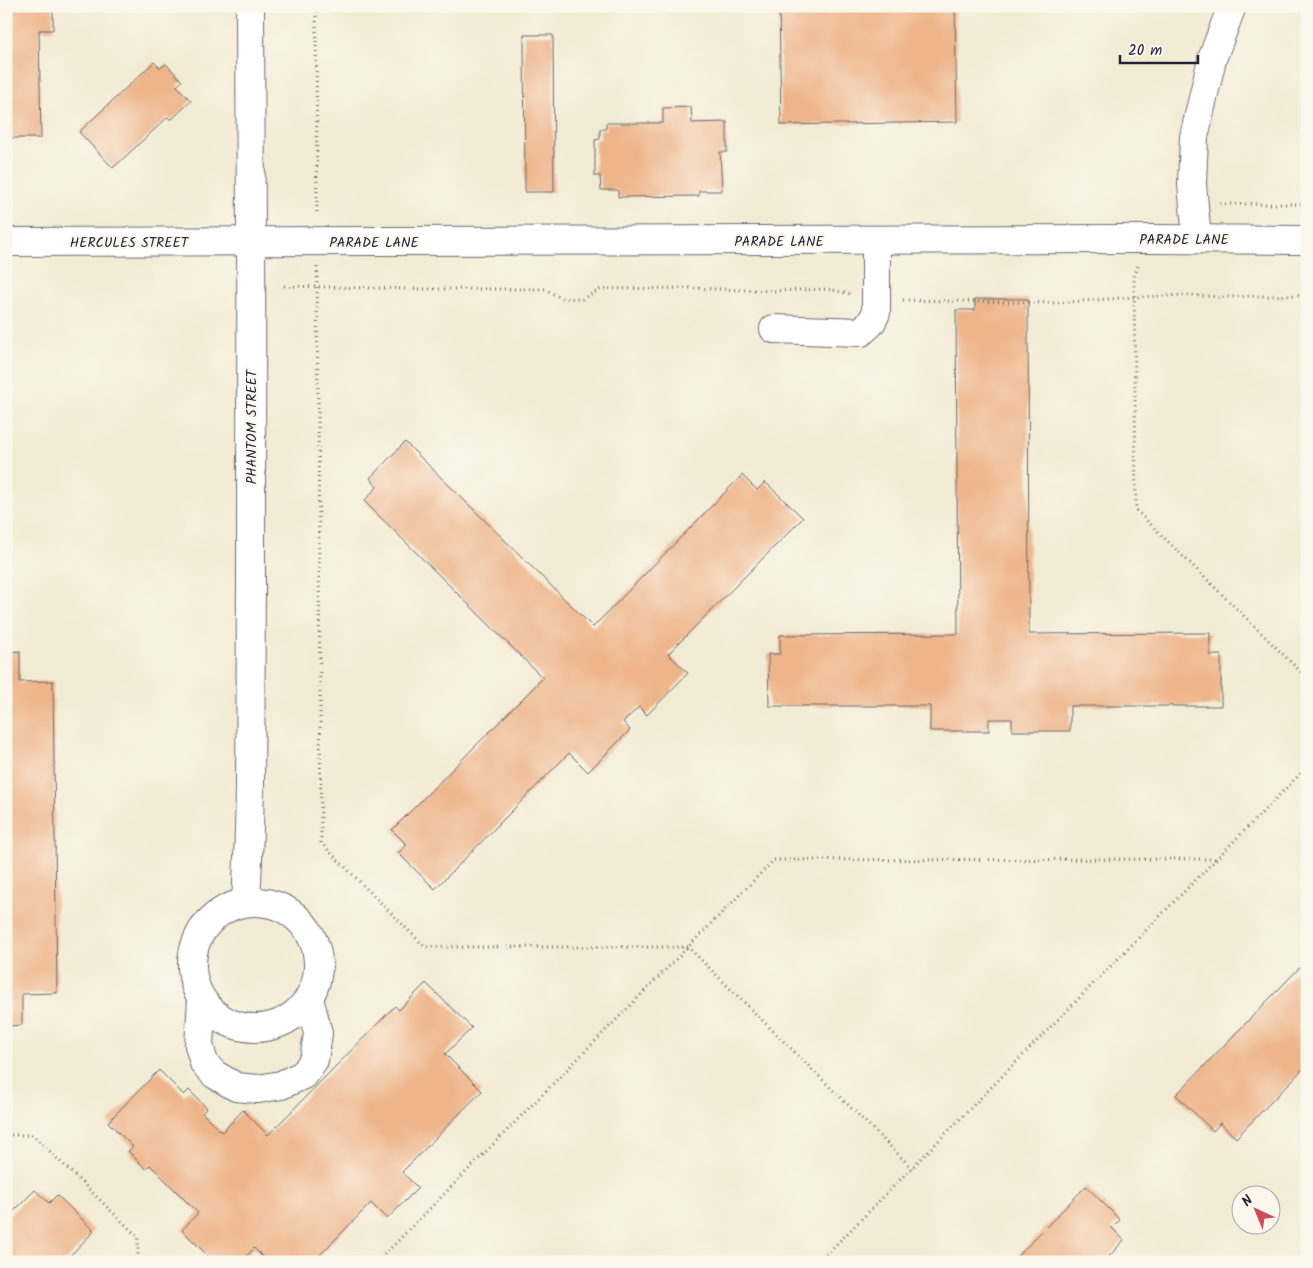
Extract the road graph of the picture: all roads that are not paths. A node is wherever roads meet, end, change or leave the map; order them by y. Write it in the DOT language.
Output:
graph roads {
  1 [pos="250,6"];
  2 [pos="1232,6"];
  3 [pos="1197,239"];
  4 [pos="876,240"];
  5 [pos="1307,240"];
  6 [pos="6,242"];
  7 [pos="252,242"];
  8 [pos="774,330"];
  9 [pos="246,902"];
  10 [pos="309,998"];
  11 [pos="202,1000"];
  1 -- 7 [label="street, PHANTOM STREET"];
  2 -- 3 [label="street"];
  3 -- 4 [label="street, PARADE LANE"];
  3 -- 5 [label="street, PARADE LANE"];
  4 -- 7 [label="street, PARADE LANE"];
  4 -- 8 [label="street"];
  6 -- 7 [label="street, HERCULES STREET"];
  7 -- 9 [label="street, PHANTOM STREET"];
  9 -- 10 [label="street"];
  9 -- 11 [label="street"];
  10 -- 11 [label="street"];
  10 -- 11 [label="street"];
}
